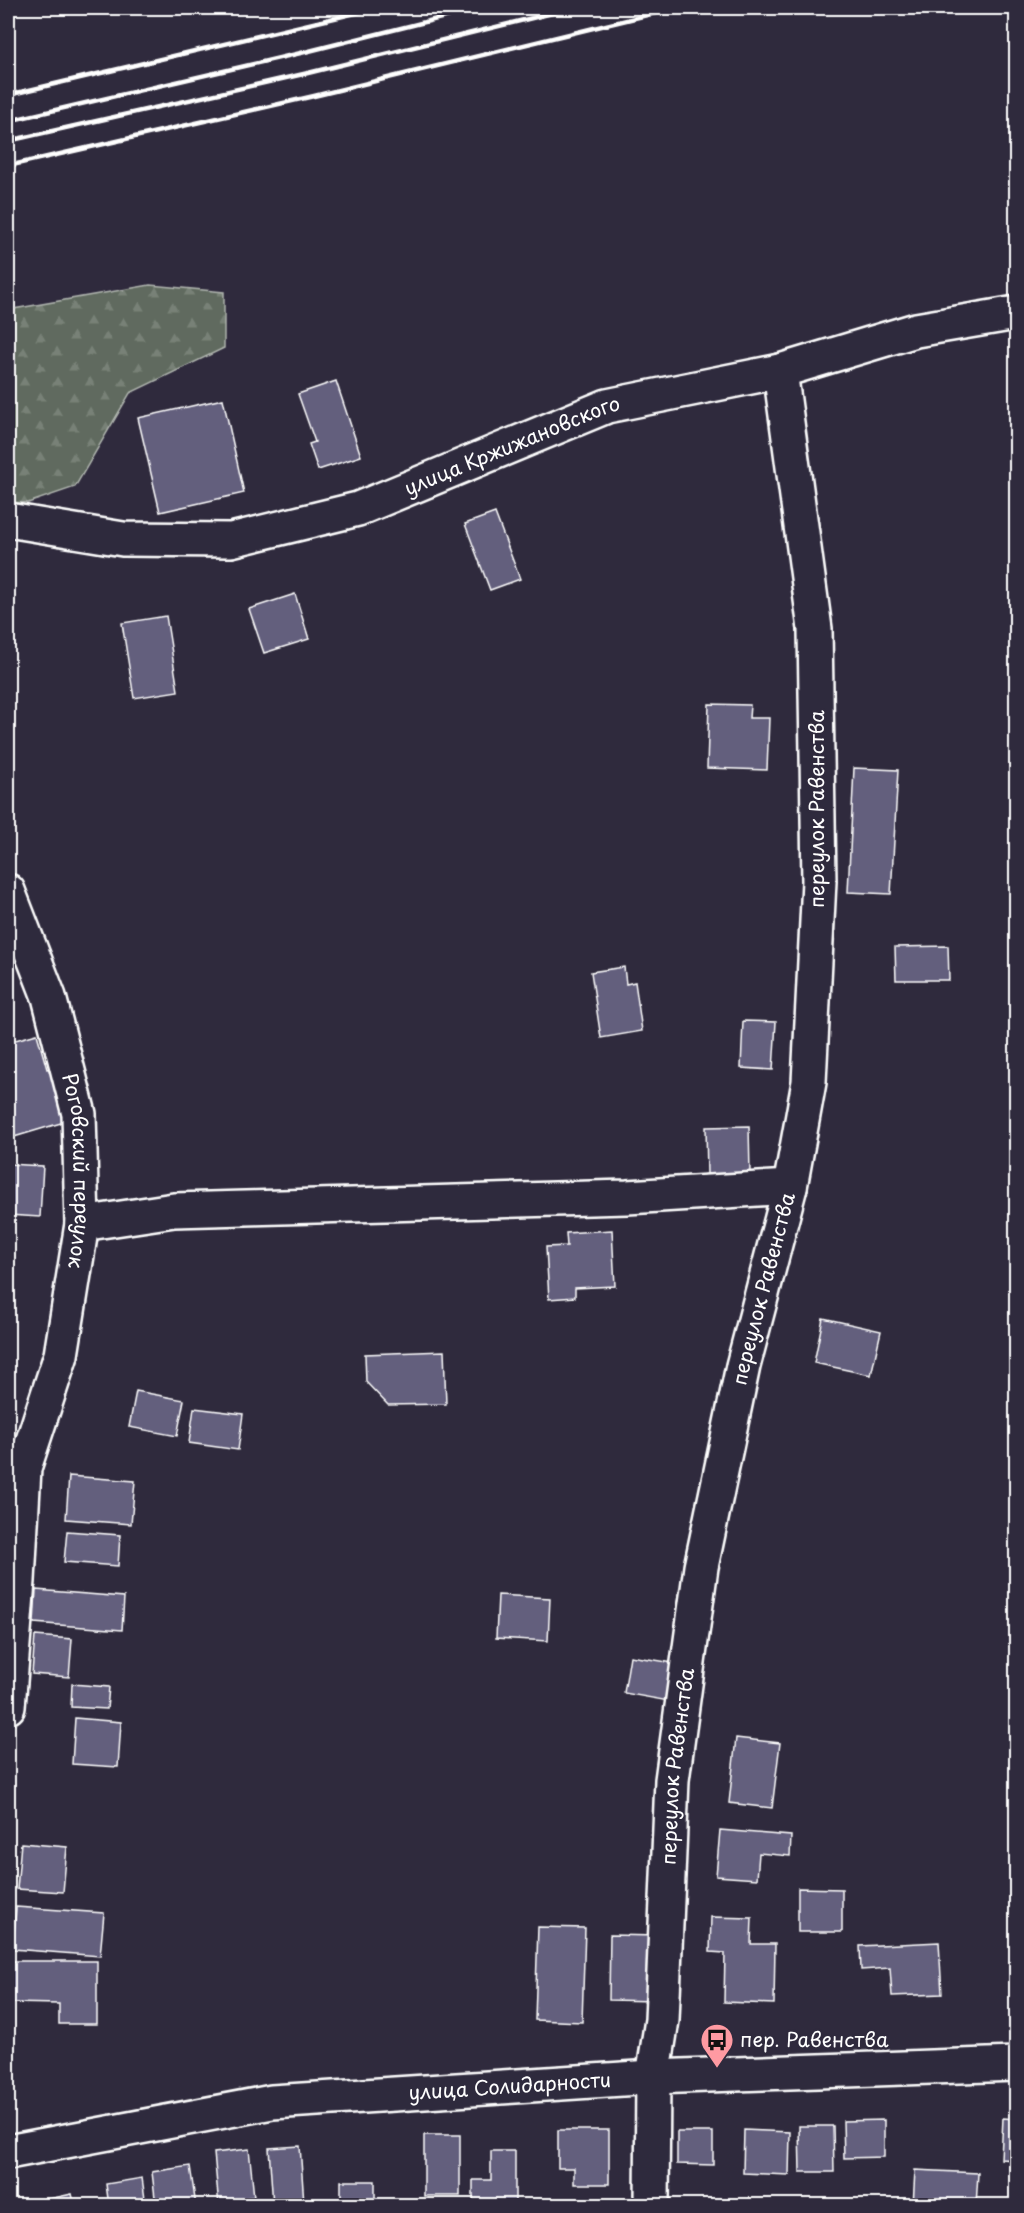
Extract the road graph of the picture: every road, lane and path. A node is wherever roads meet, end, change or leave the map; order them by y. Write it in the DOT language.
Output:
graph roads {
  1 [pos="1017,313"];
  2 [pos="780,371"];
  3 [pos="8,520"];
  4 [pos="8,891"];
  5 [pos="790,1187"];
  6 [pos="82,1224"];
  7 [pos="8,1707"];
  8 [pos="1017,2064"];
  9 [pos="653,2078"];
  10 [pos="8,2152"];
  11 [pos="652,2205"];
  1 -- 2 [label="street, улица Кржижановского"];
  2 -- 3 [label="street, улица Кржижановского"];
  2 -- 5 [label="street, переулок Равенства"];
  4 -- 6 [label="street, Роговский переулок"];
  5 -- 6 [label="street"];
  5 -- 9 [label="street, переулок Равенства"];
  6 -- 7 [label="street, Роговский переулок"];
  8 -- 9 [label="street, улица Солидарности"];
  9 -- 10 [label="street, улица Солидарности"];
  9 -- 11 [label="street, переулок Равенства"];
}
